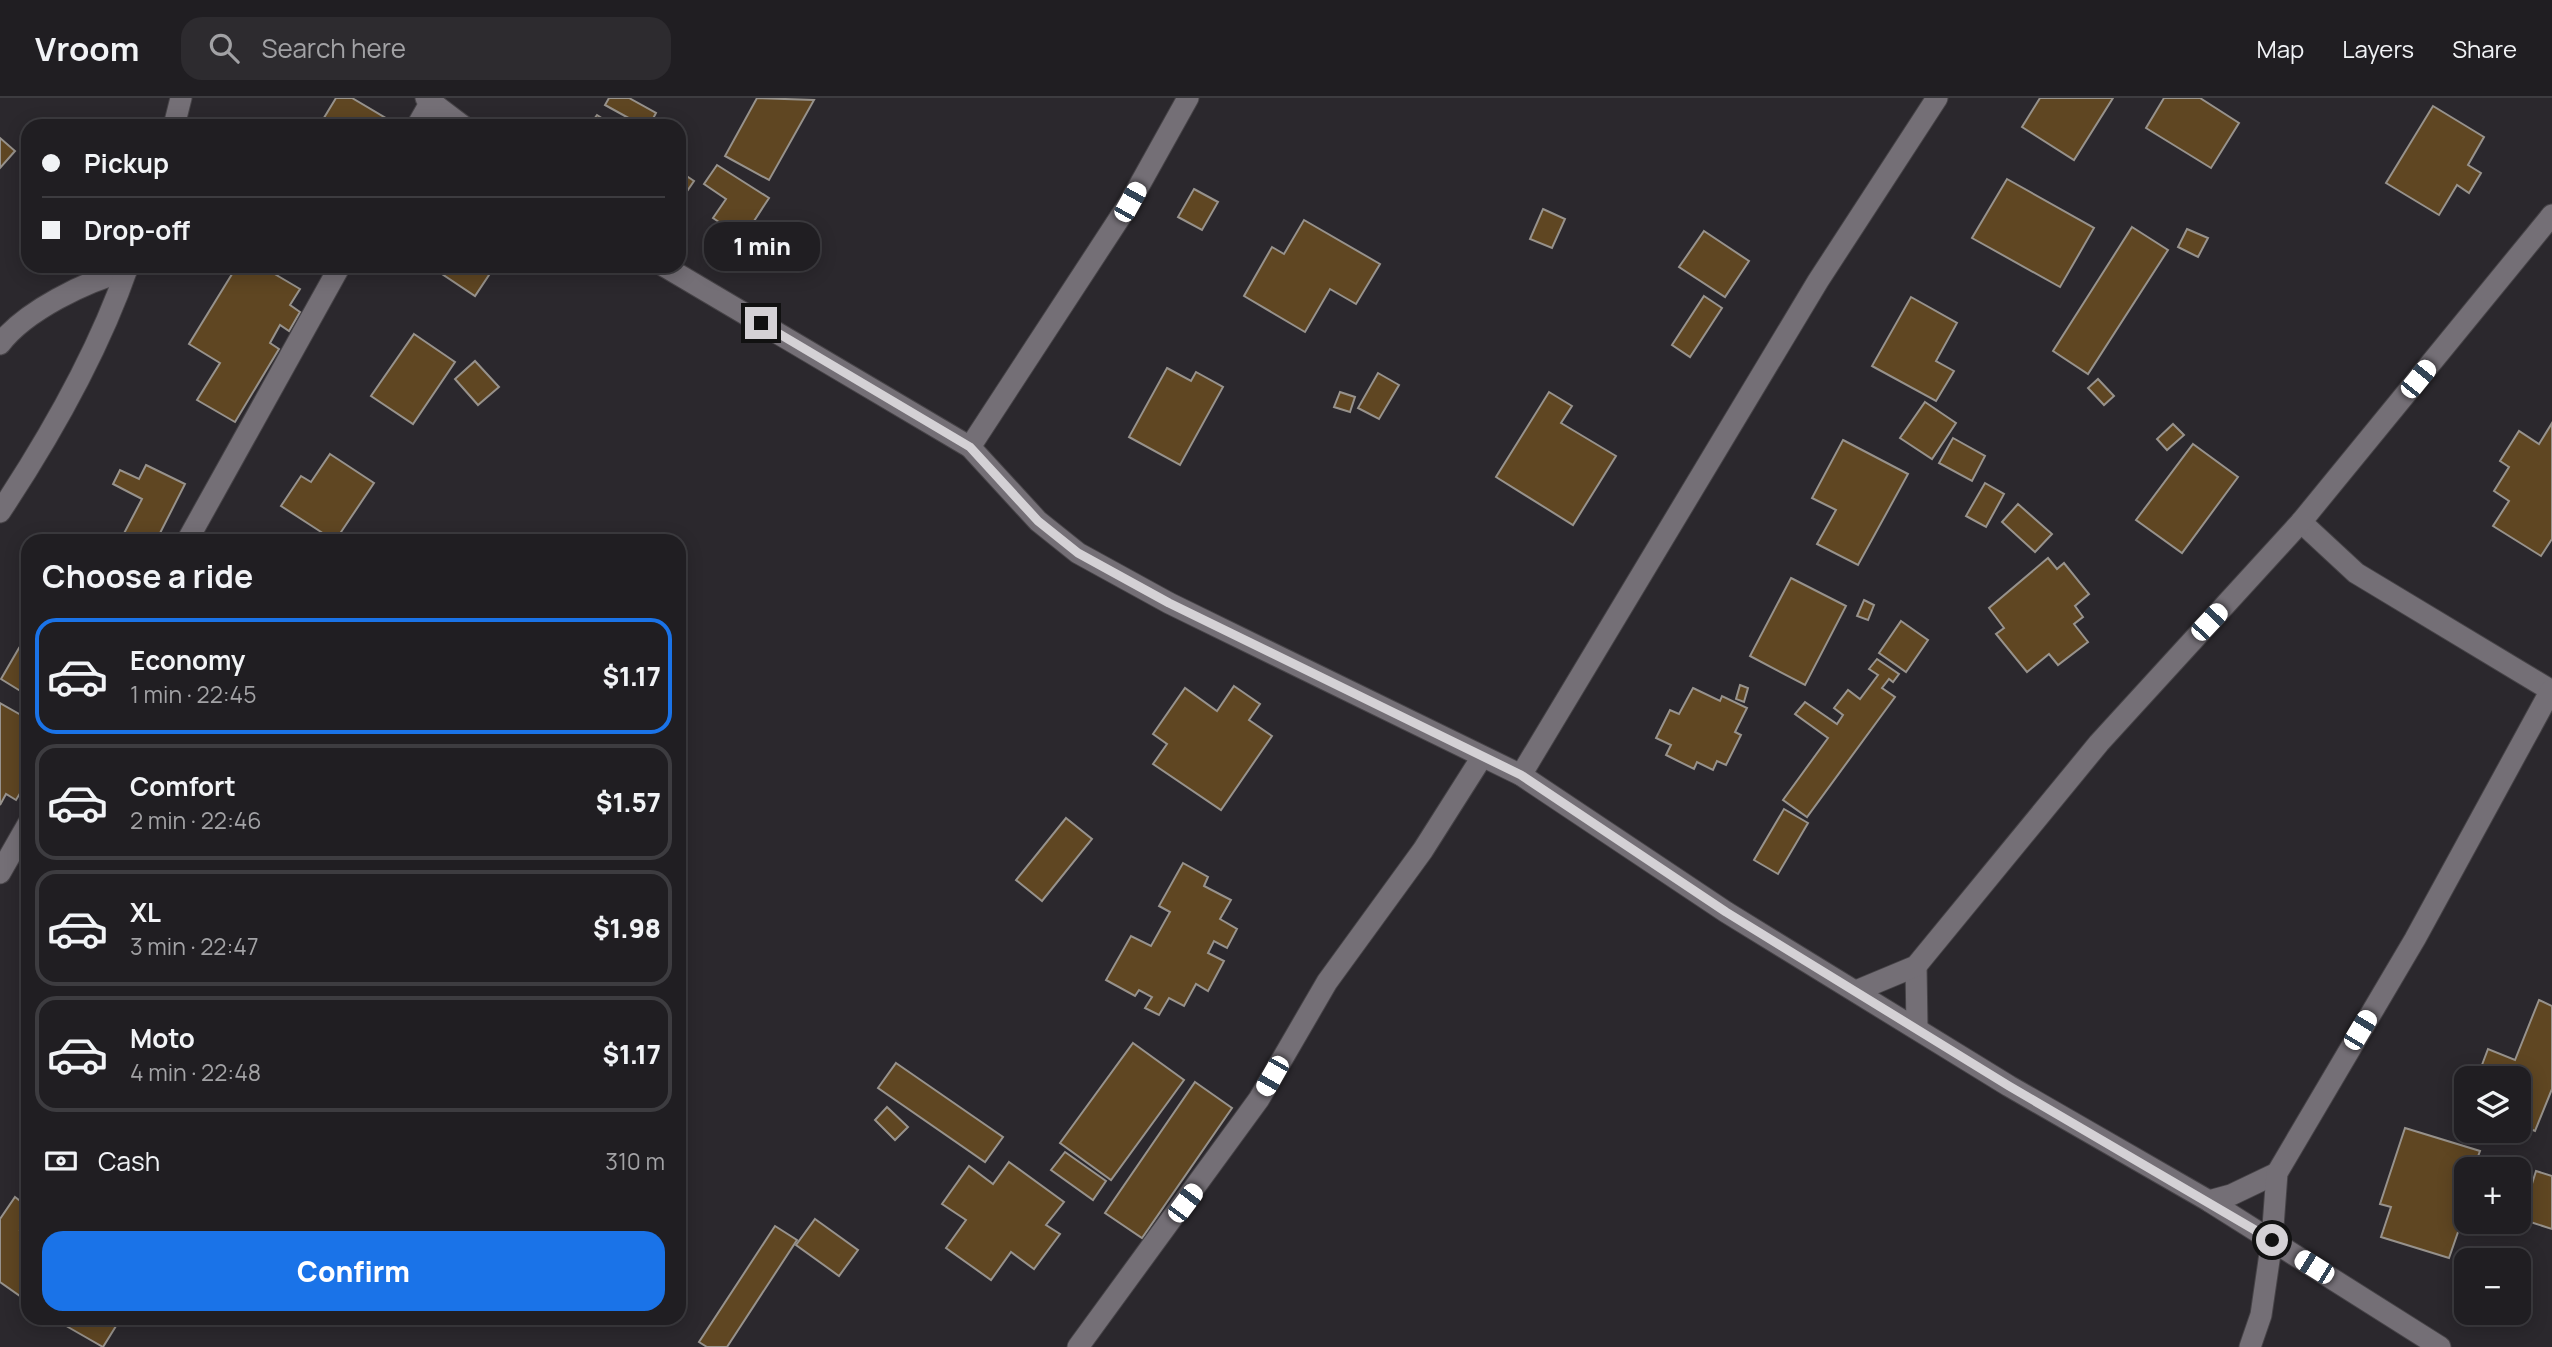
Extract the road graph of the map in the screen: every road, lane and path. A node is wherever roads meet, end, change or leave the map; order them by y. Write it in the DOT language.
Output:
graph roads {
  1 [pos="181,98"];
  2 [pos="1188,98"];
  3 [pos="1937,98"];
  4 [pos="430,99"];
  5 [pos="176,119"];
  6 [pos="420,119"];
  7 [pos="454,119"];
  8 [pos="2552,215"];
  9 [pos="116,273"];
  10 [pos="126,273"];
  11 [pos="336,273"];
  12 [pos="676,273"];
  13 [pos="0,344"];
  14 [pos="970,447"];
  15 [pos="0,513"];
  16 [pos="2301,522"];
  17 [pos="191,534"];
  18 [pos="2552,690"];
  19 [pos="1482,757"];
  20 [pos="1521,775"];
  21 [pos="21,836"];
  22 [pos="0,873"];
  23 [pos="1916,966"];
  24 [pos="1856,991"];
  25 [pos="1917,1028"];
  26 [pos="2277,1173"];
  27 [pos="2209,1201"];
  28 [pos="2272,1240"];
  29 [pos="1078,1347"];
  30 [pos="2250,1347"];
  31 [pos="2440,1347"];
  1 -- 5 [label="street"];
  2 -- 14 [label="street"];
  3 -- 20 [label="street"];
  4 -- 6 [label="street"];
  4 -- 7 [label="street"];
  8 -- 16 [label="street"];
  9 -- 13 [label="street"];
  10 -- 15 [label="street"];
  11 -- 17 [label="street"];
  12 -- 14 [label="street"];
  14 -- 19 [label="street"];
  16 -- 18 [label="street"];
  16 -- 23 [label="street"];
  18 -- 26 [label="street"];
  19 -- 20 [label="street"];
  19 -- 29 [label="street"];
  20 -- 24 [label="street"];
  21 -- 22 [label="street"];
  23 -- 24 [label="street"];
  23 -- 25 [label="street"];
  24 -- 25 [label="street"];
  25 -- 27 [label="street"];
  26 -- 27 [label="street"];
  26 -- 28 [label="street"];
  27 -- 28 [label="street"];
  28 -- 30 [label="street"];
  28 -- 31 [label="street"];
}
